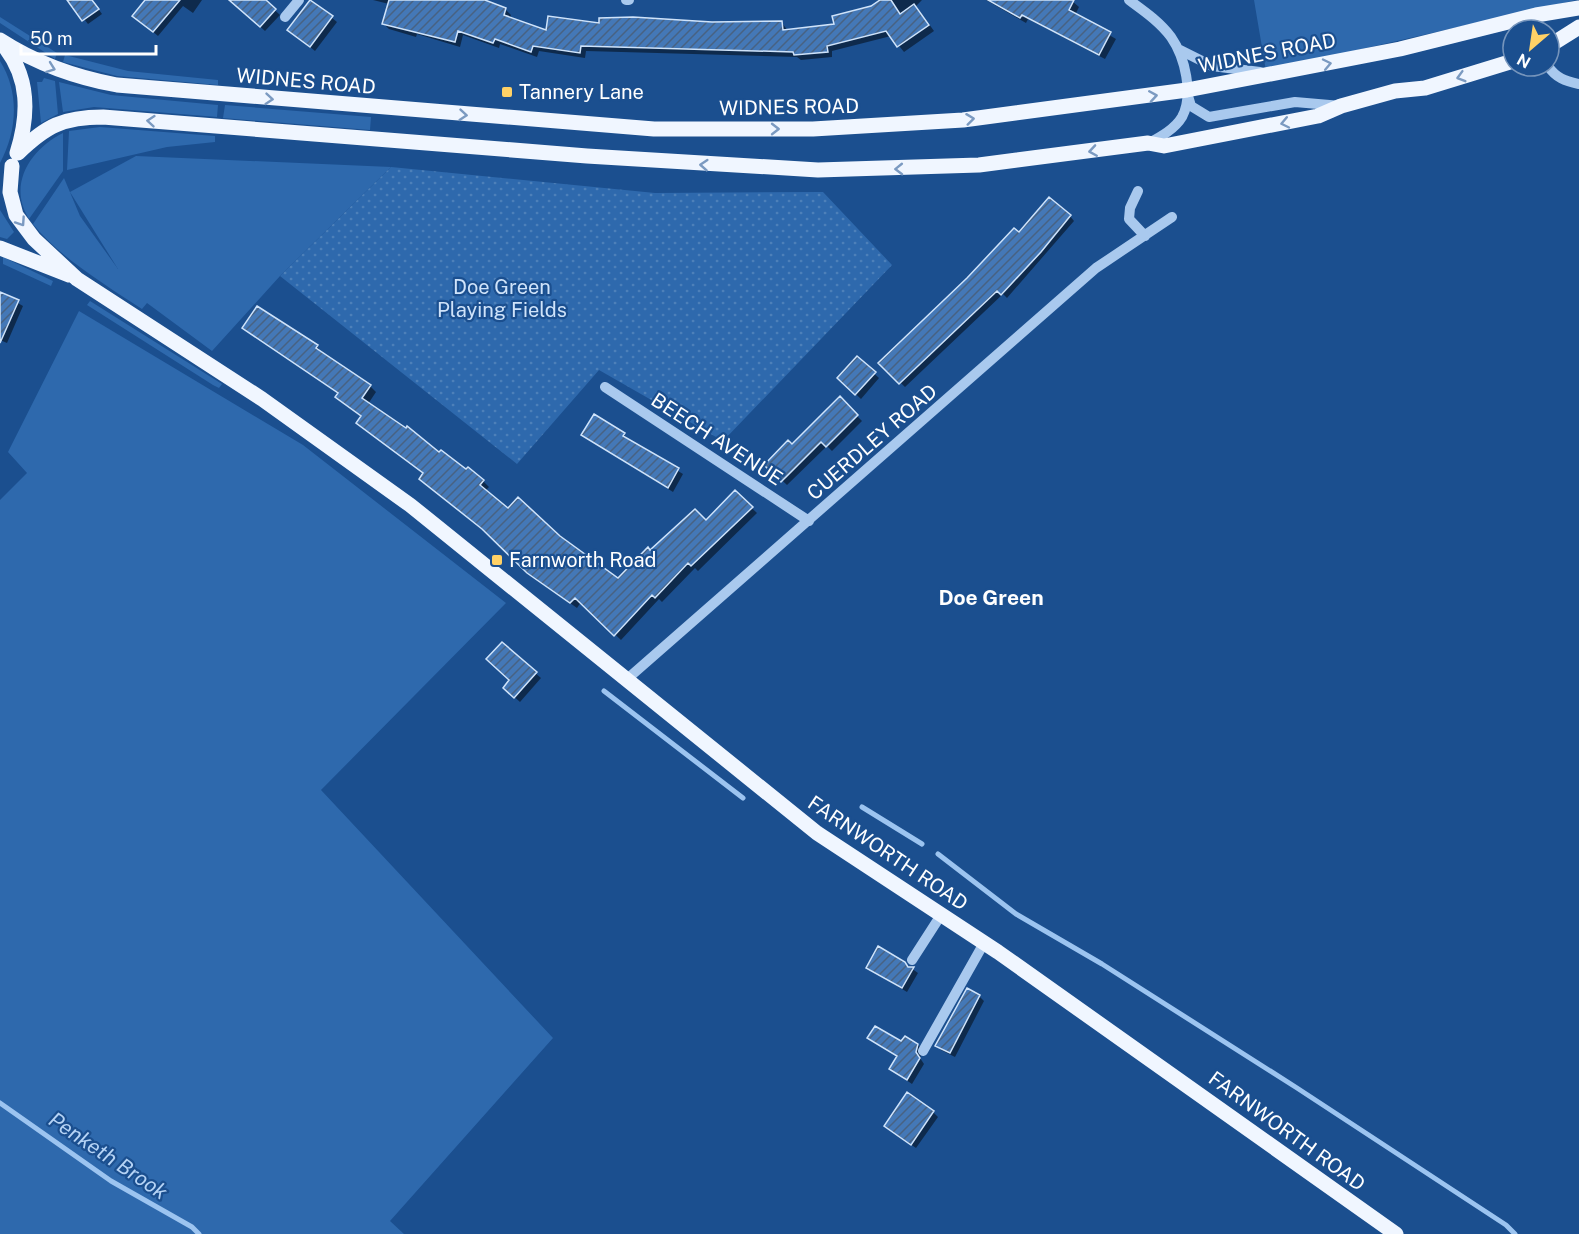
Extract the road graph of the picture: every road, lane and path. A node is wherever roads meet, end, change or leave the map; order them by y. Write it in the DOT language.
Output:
graph roads {
  1 [pos="299,0"];
  2 [pos="1129,0"];
  3 [pos="1579,8"];
  4 [pos="285,17"];
  5 [pos="1579,27"];
  6 [pos="1561,38"];
  7 [pos="0,41"];
  8 [pos="1178,49"];
  9 [pos="1501,65"];
  10 [pos="1281,73"];
  11 [pos="1559,78"];
  12 [pos="1579,84"];
  13 [pos="1187,90"];
  14 [pos="1341,106"];
  15 [pos="1149,143"];
  16 [pos="15,159"];
  17 [pos="0,186"];
  18 [pos="1138,191"];
  19 [pos="1172,217"];
  20 [pos="1144,236"];
  21 [pos="0,248"];
  22 [pos="77,279"];
  23 [pos="604,387"];
  24 [pos="809,521"];
  25 [pos="626,680"];
  26 [pos="941,915"];
  27 [pos="984,943"];
  28 [pos="912,960"];
  29 [pos="923,1052"];
  30 [pos="1396,1234"];
  1 -- 4 [label="street"];
  2 -- 8 [label="street"];
  10 -- 3 [label="main road, WIDNES ROAD, one-way"];
  5 -- 6 [label="main road"];
  7 -- 13 [label="main road, WIDNES ROAD, one-way"];
  7 -- 16 [label="main road"];
  8 -- 10 [label="street"];
  8 -- 13 [label="street"];
  9 -- 14 [label="main road, one-way"];
  10 -- 13 [label="main road, WIDNES ROAD"];
  11 -- 12 [label="street"];
  13 -- 14 [label="street"];
  13 -- 15 [label="street"];
  14 -- 15 [label="main road, one-way"];
  15 -- 16 [label="main road, one-way"];
  16 -- 17 [label="main road"];
  16 -- 22 [label="main road, FARNWORTH ROAD, one-way"];
  18 -- 20 [label="street"];
  19 -- 20 [label="street, CUERDLEY ROAD"];
  20 -- 24 [label="street, CUERDLEY ROAD"];
  21 -- 22 [label="main road, FARNWORTH ROAD"];
  22 -- 25 [label="main road, FARNWORTH ROAD"];
  23 -- 24 [label="street, BEECH AVENUE"];
  24 -- 25 [label="street, CUERDLEY ROAD"];
  25 -- 26 [label="main road, FARNWORTH ROAD"];
  26 -- 27 [label="main road, FARNWORTH ROAD"];
  26 -- 28 [label="street"];
  27 -- 29 [label="street"];
  27 -- 30 [label="main road, FARNWORTH ROAD"];
}
